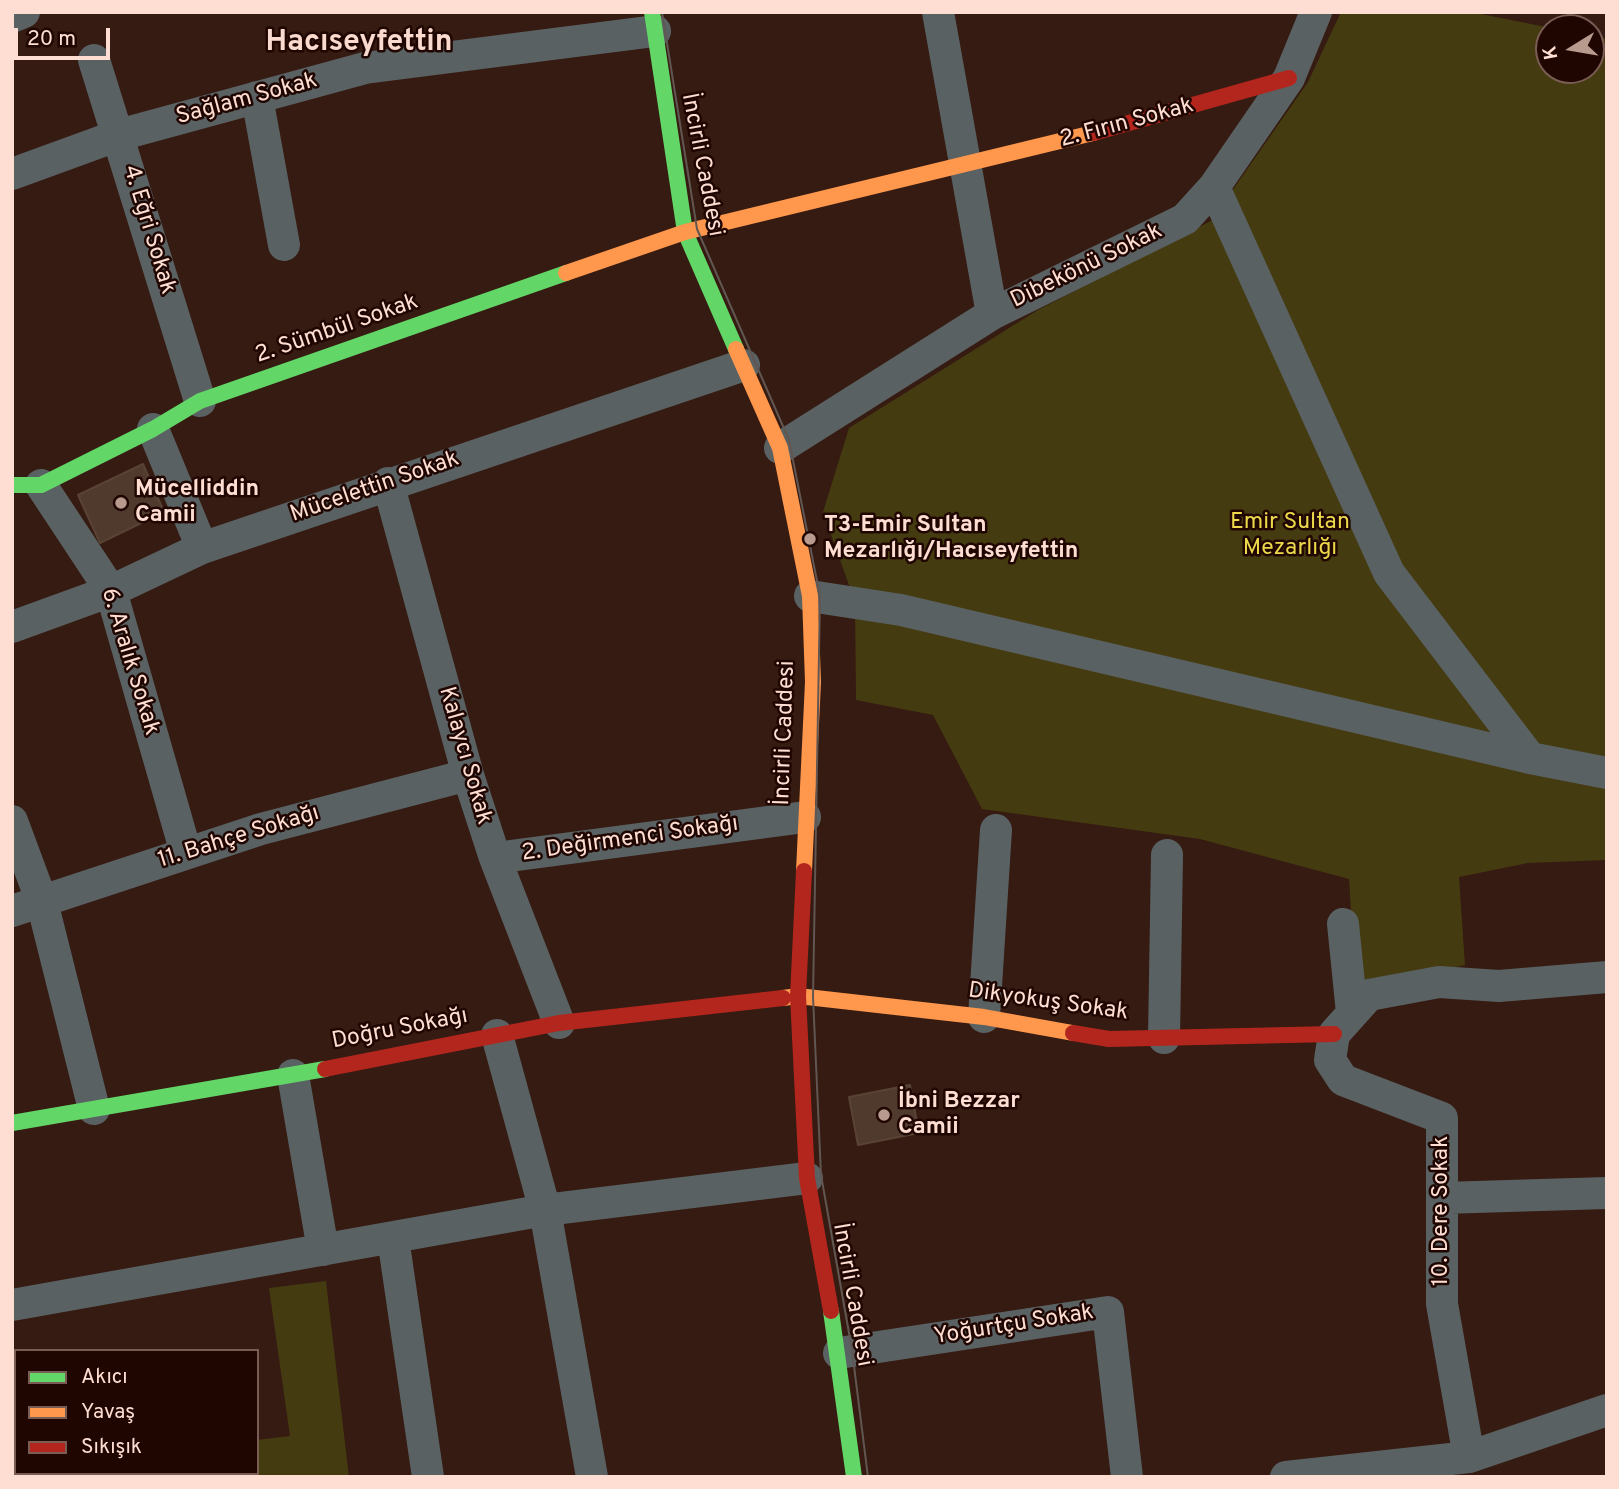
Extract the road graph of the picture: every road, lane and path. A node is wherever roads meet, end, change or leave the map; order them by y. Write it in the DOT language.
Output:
graph roads {
  1 [pos="24,12"];
  2 [pos="938,12"];
  3 [pos="1316,12"];
  4 [pos="12,17"];
  5 [pos="653,22"];
  6 [pos="94,60"];
  7 [pos="1289,78"];
  8 [pos="257,97"];
  9 [pos="119,135"];
  10 [pos="964,165"];
  11 [pos="12,174"];
  12 [pos="1214,187"];
  13 [pos="685,232"];
  14 [pos="284,245"];
  15 [pos="992,314"];
  16 [pos="744,365"];
  17 [pos="200,401"];
  18 [pos="153,429"];
  19 [pos="780,448"];
  20 [pos="388,483"];
  21 [pos="27,485"];
  22 [pos="202,548"];
  23 [pos="111,591"];
  24 [pos="810,596"];
  25 [pos="12,627"];
  26 [pos="1530,758"];
  27 [pos="1607,774"];
  28 [pos="468,775"];
  29 [pos="805,817"];
  30 [pos="12,821"];
  31 [pos="996,830"];
  32 [pos="186,853"];
  33 [pos="1167,855"];
  34 [pos="495,858"];
  35 [pos="42,902"];
  36 [pos="12,911"];
  37 [pos="1343,924"];
  38 [pos="1607,977"];
  39 [pos="798,996"];
  40 [pos="984,1017"];
  41 [pos="559,1023"];
  42 [pos="1343,1024"];
  43 [pos="497,1035"];
  44 [pos="1164,1038"];
  45 [pos="293,1075"];
  46 [pos="94,1109"];
  47 [pos="12,1123"];
  48 [pos="807,1178"];
  49 [pos="1607,1193"];
  50 [pos="1442,1198"];
  51 [pos="545,1210"];
  52 [pos="393,1238"];
  53 [pos="323,1250"];
  54 [pos="12,1306"];
  55 [pos="839,1353"];
  56 [pos="1607,1410"];
  57 [pos="1469,1457"];
  58 [pos="428,1477"];
  59 [pos="592,1477"];
  60 [pos="854,1477"];
  61 [pos="1128,1477"];
  62 [pos="1286,1477"];
  1 -- 4 [label="street"];
  2 -- 10 [label="street"];
  3 -- 7 [label="street, Dibekönü Sokak"];
  5 -- 8 [label="street, Sağlam Sokak"];
  5 -- 13 [label="street, İncirli Caddesi"];
  6 -- 9 [label="street, 4. Eğri Sokak"];
  7 -- 10 [label="street, 2. Fırın Sokak"];
  7 -- 12 [label="street, Dibekönü Sokak"];
  8 -- 9 [label="street, Sağlam Sokak"];
  8 -- 14 [label="street"];
  9 -- 11 [label="street, Sağlam Sokak"];
  9 -- 17 [label="street, 4. Eğri Sokak"];
  10 -- 13 [label="street, 2. Fırın Sokak"];
  10 -- 15 [label="street"];
  12 -- 15 [label="street, Dibekönü Sokak"];
  12 -- 26 [label="street"];
  13 -- 16 [label="street, İncirli Caddesi"];
  13 -- 17 [label="street, 2. Sümbül Sokak"];
  15 -- 19 [label="street, Dibekönü Sokak"];
  16 -- 19 [label="street, İncirli Caddesi"];
  16 -- 20 [label="street, Mücelettin Sokak"];
  17 -- 18 [label="street, 2. Sümbül Sokak"];
  18 -- 21 [label="street, 2. Sümbül Sokak"];
  18 -- 22 [label="street"];
  19 -- 24 [label="street, İncirli Caddesi"];
  20 -- 22 [label="street, Mücelettin Sokak"];
  20 -- 28 [label="street, Kalaycı Sokak"];
  21 -- 23 [label="street, 6. Aralık Sokak"];
  22 -- 23 [label="street, Mücelettin Sokak"];
  23 -- 25 [label="street, Mücelettin Sokak"];
  23 -- 32 [label="street, 6. Aralık Sokak"];
  24 -- 26 [label="street"];
  24 -- 29 [label="street, İncirli Caddesi"];
  26 -- 27 [label="street"];
  28 -- 32 [label="street, 11. Bahçe Sokağı"];
  28 -- 34 [label="street, Kalaycı Sokak"];
  29 -- 34 [label="street, 2. Değirmenci Sokağı"];
  29 -- 39 [label="street, İncirli Caddesi"];
  30 -- 35 [label="street"];
  31 -- 40 [label="street"];
  32 -- 35 [label="street, 11. Bahçe Sokağı"];
  33 -- 44 [label="street"];
  34 -- 41 [label="street, Kalaycı Sokak"];
  35 -- 36 [label="street, 11. Bahçe Sokağı"];
  35 -- 46 [label="street"];
  37 -- 42 [label="street"];
  38 -- 42 [label="street"];
  39 -- 40 [label="street, Dikyokuş Sokak"];
  39 -- 41 [label="street, Doğru Sokağı"];
  39 -- 48 [label="street, İncirli Caddesi"];
  40 -- 44 [label="street, Dikyokuş Sokak"];
  41 -- 43 [label="street, Doğru Sokağı"];
  42 -- 44 [label="street, Dikyokuş Sokak"];
  42 -- 50 [label="street, 10. Dere Sokak"];
  43 -- 45 [label="street, Doğru Sokağı"];
  43 -- 51 [label="street"];
  45 -- 46 [label="street, Doğru Sokağı"];
  45 -- 53 [label="street"];
  46 -- 47 [label="street, Doğru Sokağı"];
  48 -- 51 [label="street"];
  48 -- 55 [label="street, İncirli Caddesi"];
  49 -- 50 [label="street"];
  50 -- 57 [label="street, 10. Dere Sokak"];
  51 -- 52 [label="street"];
  51 -- 59 [label="street"];
  52 -- 53 [label="street"];
  52 -- 58 [label="street"];
  53 -- 54 [label="street"];
  55 -- 60 [label="street, İncirli Caddesi"];
  55 -- 61 [label="street, Yoğurtçu Sokak"];
  56 -- 57 [label="street"];
  57 -- 62 [label="street"];
}
